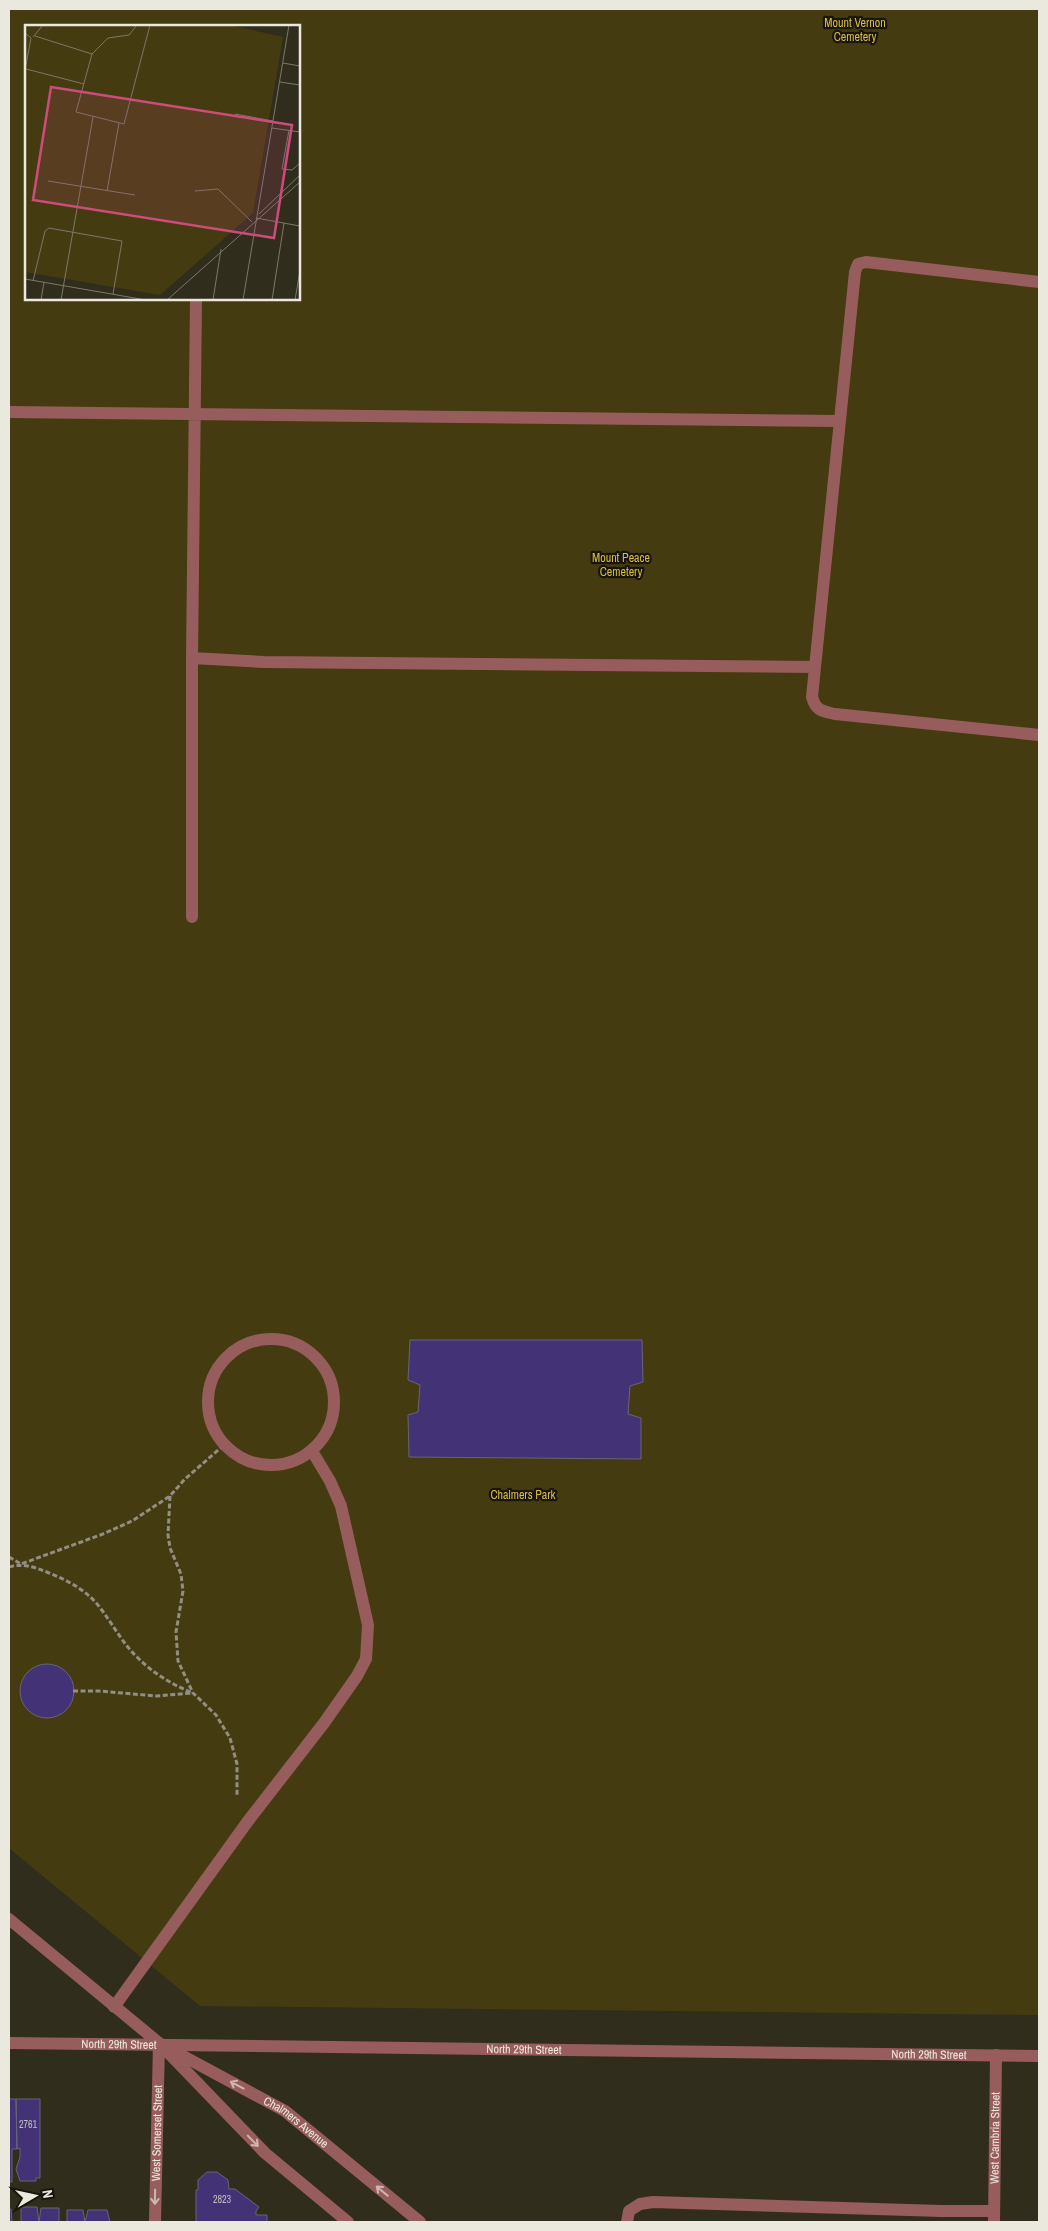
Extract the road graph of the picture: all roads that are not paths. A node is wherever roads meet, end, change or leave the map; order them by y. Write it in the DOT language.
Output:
graph roads {
  1 [pos="1039,282"];
  2 [pos="196,300"];
  3 [pos="9,412"];
  4 [pos="196,414"];
  5 [pos="839,421"];
  6 [pos="192,658"];
  7 [pos="816,667"];
  8 [pos="1039,735"];
  9 [pos="192,917"];
  10 [pos="312,1451"];
  11 [pos="9,1919"];
  12 [pos="114,2007"];
  13 [pos="9,2043"];
  14 [pos="159,2043"];
  15 [pos="996,2055"];
  16 [pos="1039,2056"];
  17 [pos="994,2216"];
  18 [pos="155,2222"];
  19 [pos="348,2222"];
  20 [pos="420,2222"];
  21 [pos="627,2222"];
  1 -- 5 [label="street"];
  2 -- 4 [label="street"];
  3 -- 4 [label="street"];
  4 -- 5 [label="street"];
  4 -- 6 [label="street"];
  5 -- 7 [label="street"];
  6 -- 7 [label="street"];
  6 -- 9 [label="street"];
  7 -- 8 [label="street"];
  10 -- 10 [label="street"];
  10 -- 12 [label="street"];
  11 -- 12 [label="street, Chalmers Avenue"];
  12 -- 14 [label="street, Chalmers Avenue"];
  13 -- 14 [label="street, North 29th Street"];
  14 -- 15 [label="street, North 29th Street"];
  14 -- 18 [label="street, West Somerset Street, one-way"];
  14 -- 19 [label="street, Chalmers Avenue, one-way"];
  20 -- 14 [label="street, Chalmers Avenue, one-way"];
  15 -- 16 [label="street, North 29th Street"];
  15 -- 17 [label="street, West Cambria Street"];
  17 -- 21 [label="street"];
}
